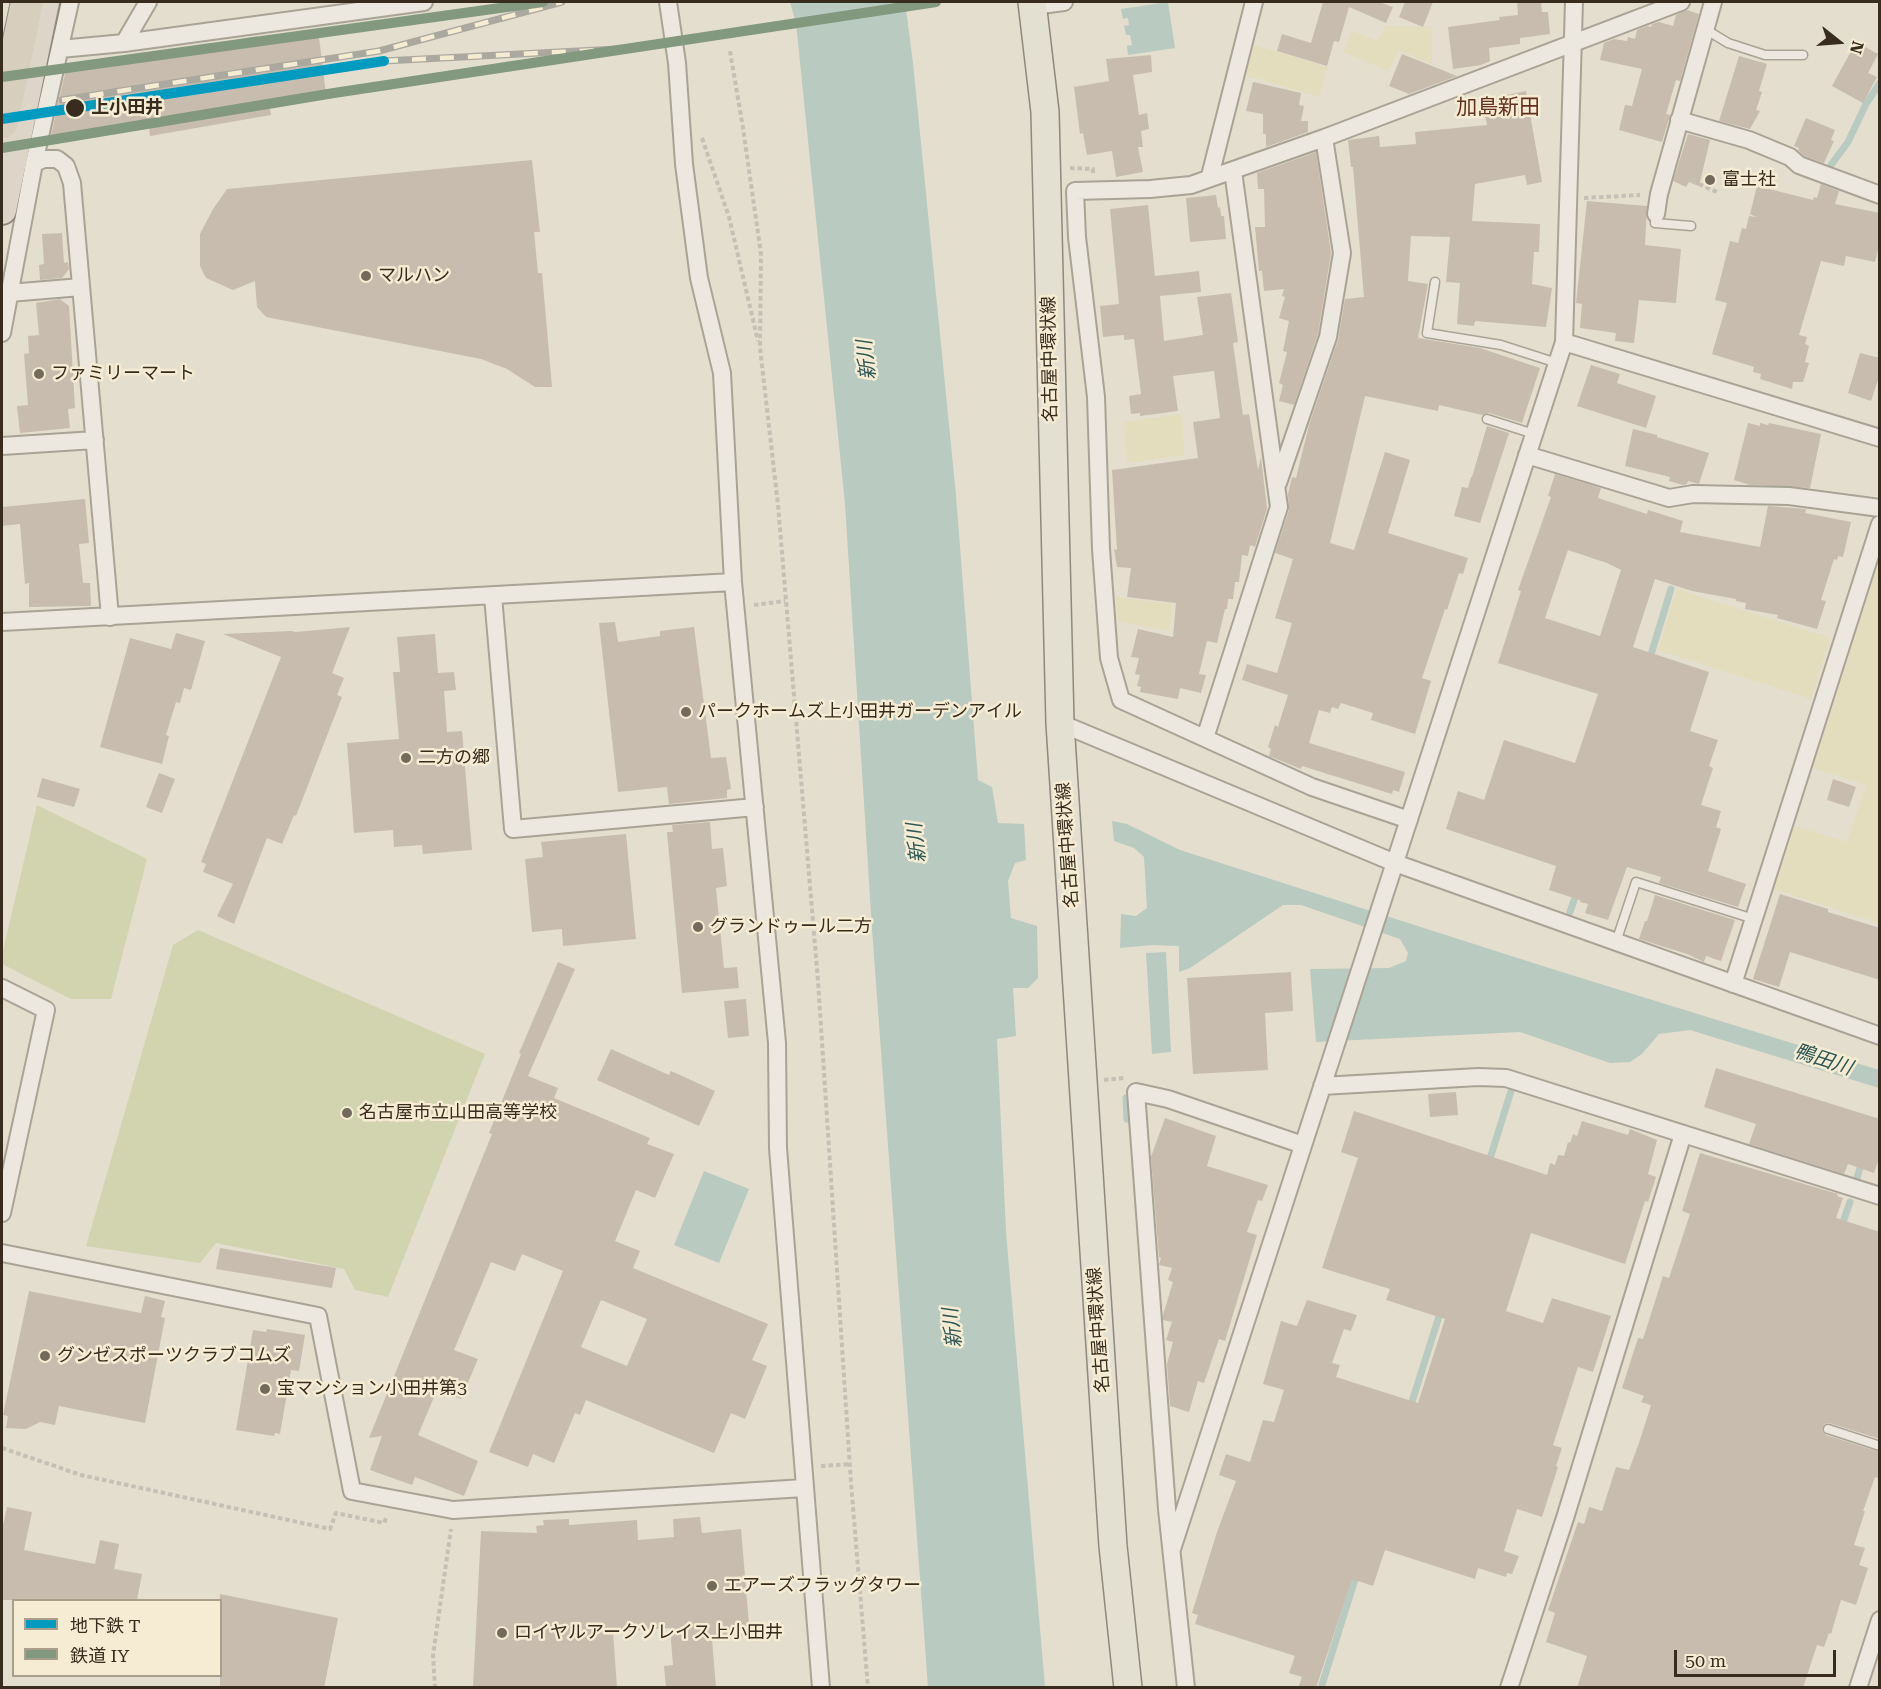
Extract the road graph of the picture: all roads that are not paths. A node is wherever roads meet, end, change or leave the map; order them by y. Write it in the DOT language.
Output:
graph roads {
  1 [pos="27,2"];
  2 [pos="45,2"];
  3 [pos="70,2"];
  4 [pos="148,2"];
  5 [pos="424,2"];
  6 [pos="668,2"];
  7 [pos="1064,2"];
  8 [pos="1254,2"];
  9 [pos="1574,2"];
  10 [pos="1681,2"];
  11 [pos="1713,2"];
  12 [pos="1033,4"];
  13 [pos="1705,29"];
  14 [pos="124,43"];
  15 [pos="1573,43"];
  16 [pos="60,49"];
  17 [pos="1803,55"];
  18 [pos="1678,120"];
  19 [pos="2,123"];
  20 [pos="1324,138"];
  21 [pos="33,163"];
  22 [pos="1233,171"];
  23 [pos="1210,176"];
  24 [pos="29,189"];
  25 [pos="1880,195"];
  26 [pos="2,208"];
  27 [pos="1656,214"];
  28 [pos="1691,226"];
  29 [pos="1435,282"];
  30 [pos="81,287"];
  31 [pos="9,293"];
  32 [pos="2,333"];
  33 [pos="1564,342"];
  34 [pos="1557,363"];
  35 [pos="1487,419"];
  36 [pos="1534,434"];
  37 [pos="1880,438"];
  38 [pos="95,440"];
  39 [pos="2,446"];
  40 [pos="1527,455"];
  41 [pos="1277,487"];
  42 [pos="1880,508"];
  43 [pos="1880,524"];
  44 [pos="733,582"];
  45 [pos="493,596"];
  46 [pos="110,617"];
  47 [pos="2,622"];
  48 [pos="1060,723"];
  49 [pos="1205,738"];
  50 [pos="755,807"];
  51 [pos="1409,820"];
  52 [pos="1395,863"];
  53 [pos="1754,919"];
  54 [pos="1616,942"];
  55 [pos="1733,984"];
  56 [pos="2,988"];
  57 [pos="1880,1036"];
  58 [pos="1322,1086"];
  59 [pos="1683,1134"];
  60 [pos="1303,1144"];
  61 [pos="1880,1196"];
  62 [pos="2,1213"];
  63 [pos="2,1253"];
  64 [pos="1828,1429"];
  65 [pos="1880,1446"];
  66 [pos="804,1488"];
  67 [pos="1172,1549"];
  68 [pos="1880,1620"];
  69 [pos="821,1688"];
  70 [pos="1128,1688"];
  71 [pos="1186,1688"];
  72 [pos="1509,1688"];
  73 [pos="1858,1688"];
  1 -- 19 [label="highway"];
  2 -- 26 [label="highway"];
  3 -- 16 [label="street"];
  4 -- 14 [label="street"];
  5 -- 14 [label="street"];
  6 -- 44 [label="street"];
  7 -- 12 [label="street"];
  8 -- 23 [label="street"];
  9 -- 15 [label="street"];
  10 -- 15 [label="street"];
  11 -- 13 [label="street"];
  12 -- 48 [label="main road, 名古屋中環状線"];
  13 -- 17 [label="lane"];
  13 -- 18 [label="street"];
  14 -- 16 [label="street"];
  15 -- 20 [label="street"];
  15 -- 33 [label="street"];
  16 -- 21 [label="street"];
  18 -- 25 [label="street"];
  18 -- 27 [label="street"];
  20 -- 22 [label="street"];
  20 -- 41 [label="street"];
  21 -- 24 [label="street"];
  21 -- 30 [label="street"];
  22 -- 23 [label="street"];
  22 -- 41 [label="street"];
  23 -- 49 [label="street"];
  24 -- 26 [label="street"];
  24 -- 31 [label="street"];
  27 -- 28 [label="lane"];
  29 -- 34 [label="lane"];
  30 -- 31 [label="street"];
  30 -- 38 [label="street"];
  31 -- 32 [label="street"];
  33 -- 34 [label="street"];
  33 -- 37 [label="street"];
  34 -- 36 [label="street"];
  35 -- 36 [label="lane"];
  36 -- 40 [label="street"];
  38 -- 39 [label="street"];
  38 -- 46 [label="street"];
  40 -- 42 [label="street"];
  40 -- 51 [label="street"];
  41 -- 49 [label="street"];
  43 -- 53 [label="street"];
  44 -- 45 [label="street"];
  44 -- 50 [label="street"];
  45 -- 46 [label="street"];
  45 -- 50 [label="street"];
  46 -- 47 [label="street"];
  48 -- 52 [label="street"];
  48 -- 70 [label="main road, 名古屋中環状線"];
  49 -- 51 [label="street"];
  50 -- 66 [label="street"];
  51 -- 52 [label="street"];
  52 -- 54 [label="street"];
  52 -- 58 [label="street"];
  53 -- 54 [label="lane"];
  53 -- 55 [label="street"];
  54 -- 55 [label="street"];
  55 -- 57 [label="street"];
  56 -- 62 [label="street"];
  58 -- 59 [label="street"];
  58 -- 60 [label="street"];
  59 -- 61 [label="street"];
  59 -- 72 [label="street"];
  60 -- 67 [label="street"];
  60 -- 67 [label="street"];
  63 -- 66 [label="street"];
  64 -- 65 [label="lane"];
  66 -- 69 [label="street"];
  67 -- 71 [label="street"];
  68 -- 73 [label="street"];
}
